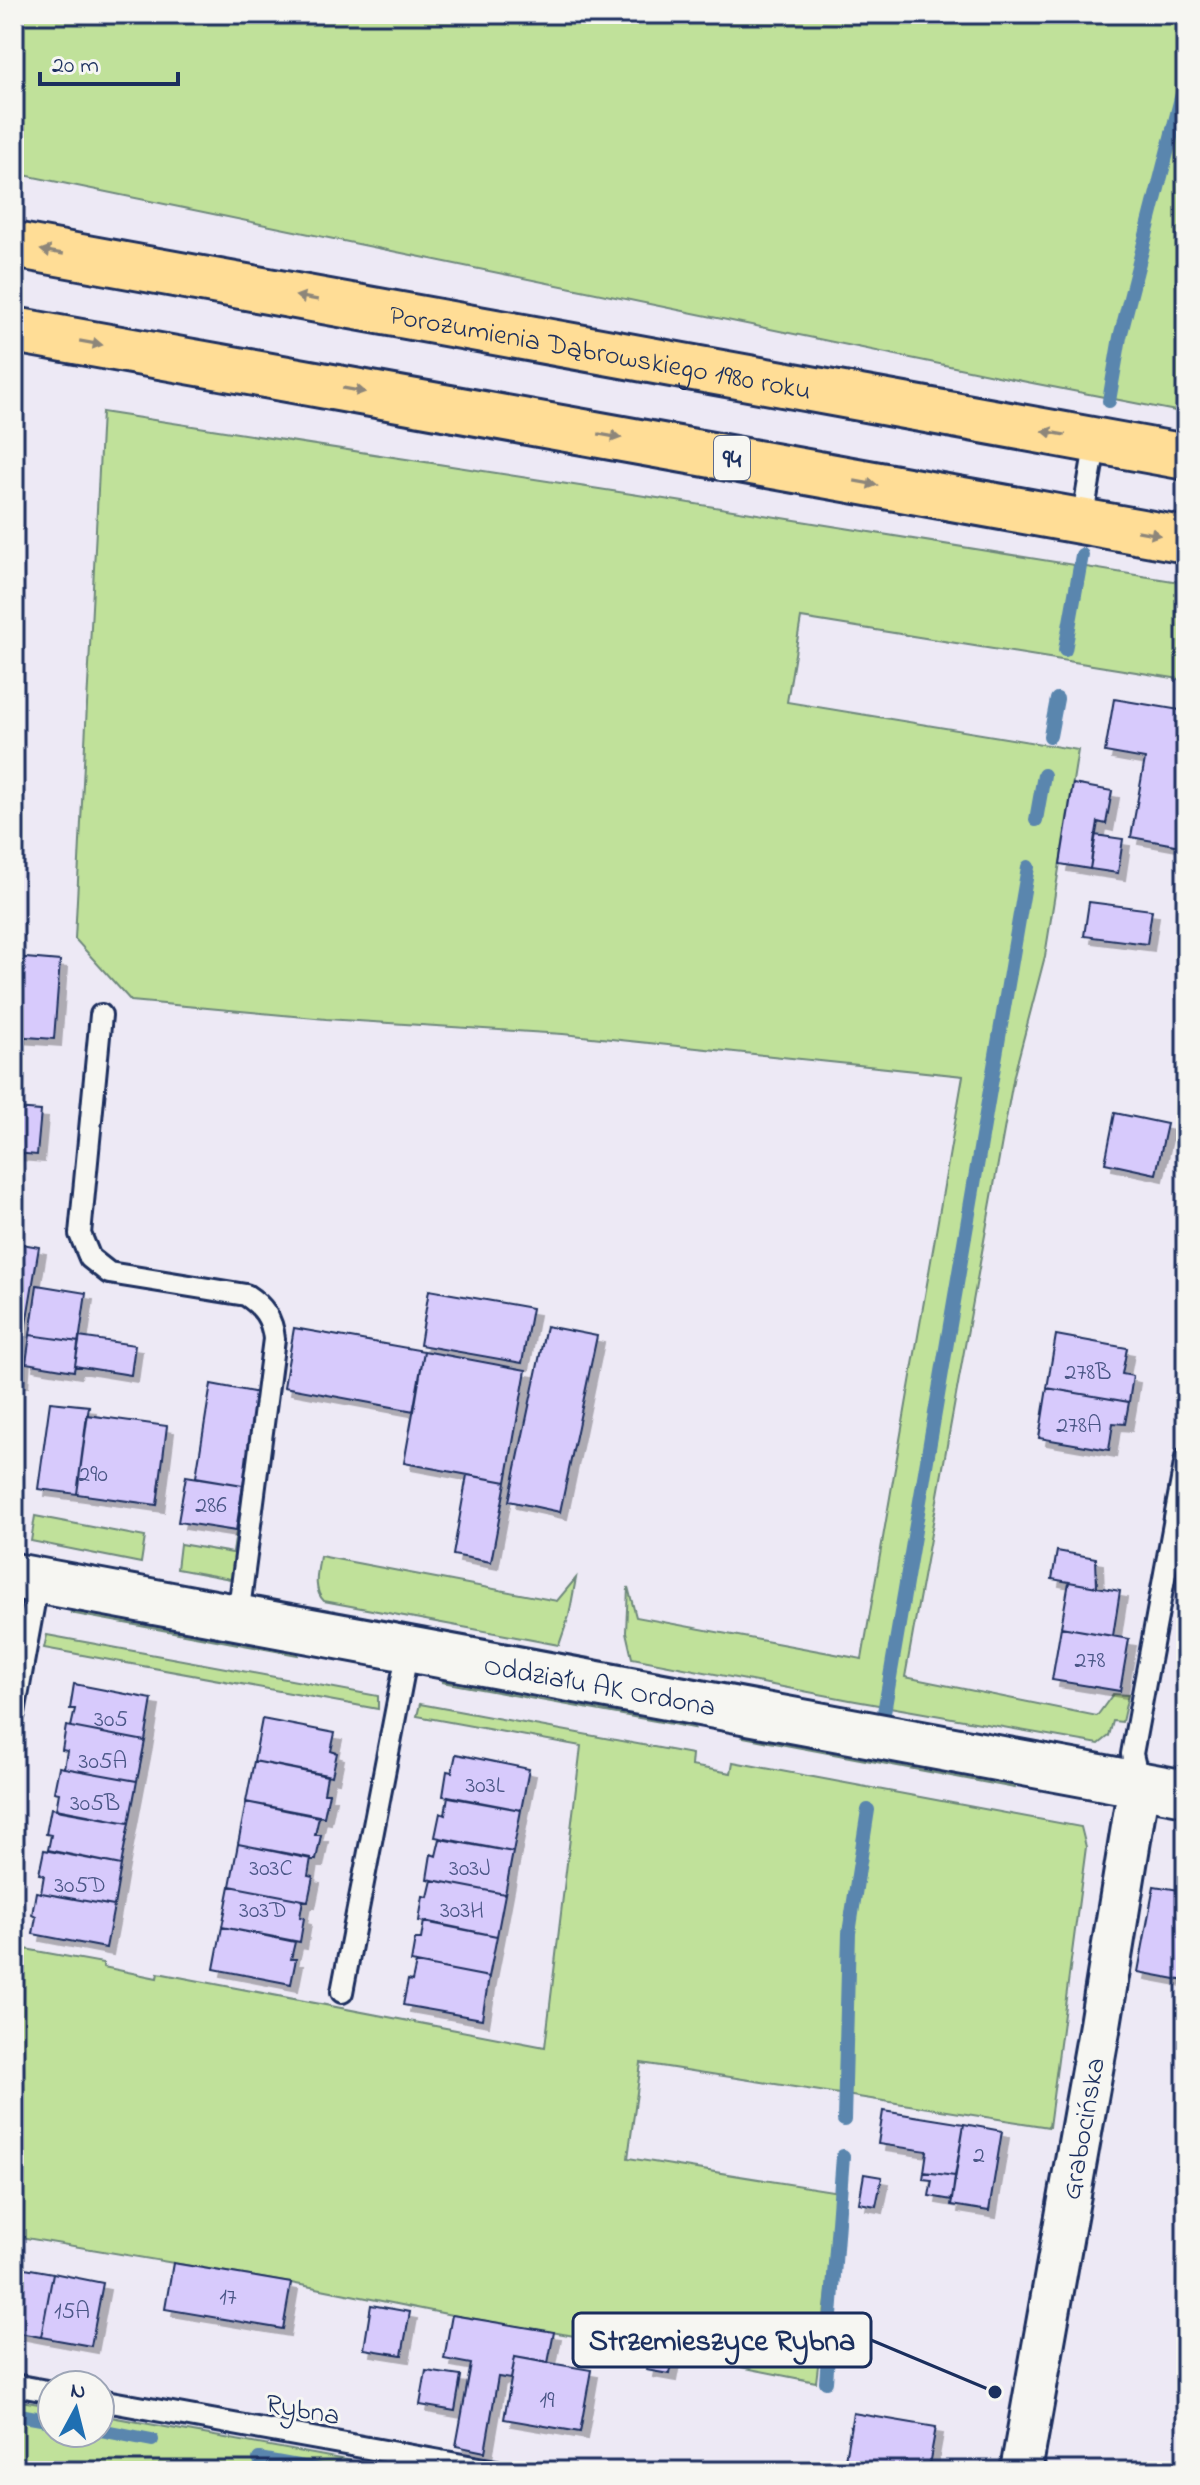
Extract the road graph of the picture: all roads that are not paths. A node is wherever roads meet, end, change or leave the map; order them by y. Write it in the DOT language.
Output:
graph roads {
  1 [pos="14,245"];
  2 [pos="14,330"];
  3 [pos="1096,441"];
  4 [pos="1186,457"];
  5 [pos="1082,521"];
  6 [pos="1186,540"];
  7 [pos="101,1015"];
  8 [pos="1186,1458"];
  9 [pos="26,1578"];
  10 [pos="238,1617"];
  11 [pos="408,1649"];
  12 [pos="14,1713"];
  13 [pos="1139,1784"];
  14 [pos="1186,1793"];
  15 [pos="342,1992"];
  16 [pos="14,2385"];
  17 [pos="36,2389"];
  18 [pos="116,2403"];
  19 [pos="496,2471"];
  20 [pos="1021,2471"];
  3 -- 1 [label="main road, Porozumienia Dąbrowskiego 1980 roku, one-way"];
  2 -- 5 [label="main road, 94, one-way"];
  3 -- 4 [label="main road, Porozumienia Dąbrowskiego 1980 roku"];
  3 -- 5 [label="lane"];
  5 -- 6 [label="main road, 94, one-way"];
  7 -- 10 [label="lane"];
  8 -- 13 [label="lane"];
  9 -- 10 [label="street, Oddziału AK Ordona"];
  9 -- 12 [label="lane"];
  10 -- 11 [label="street, Oddziału AK Ordona"];
  11 -- 13 [label="street, Oddziału AK Ordona"];
  11 -- 15 [label="lane"];
  13 -- 14 [label="street, Oddziału AK Ordona"];
  13 -- 20 [label="street, Grabocińska"];
  16 -- 17 [label="lane"];
  18 -- 19 [label="lane, Rybna"];
}
